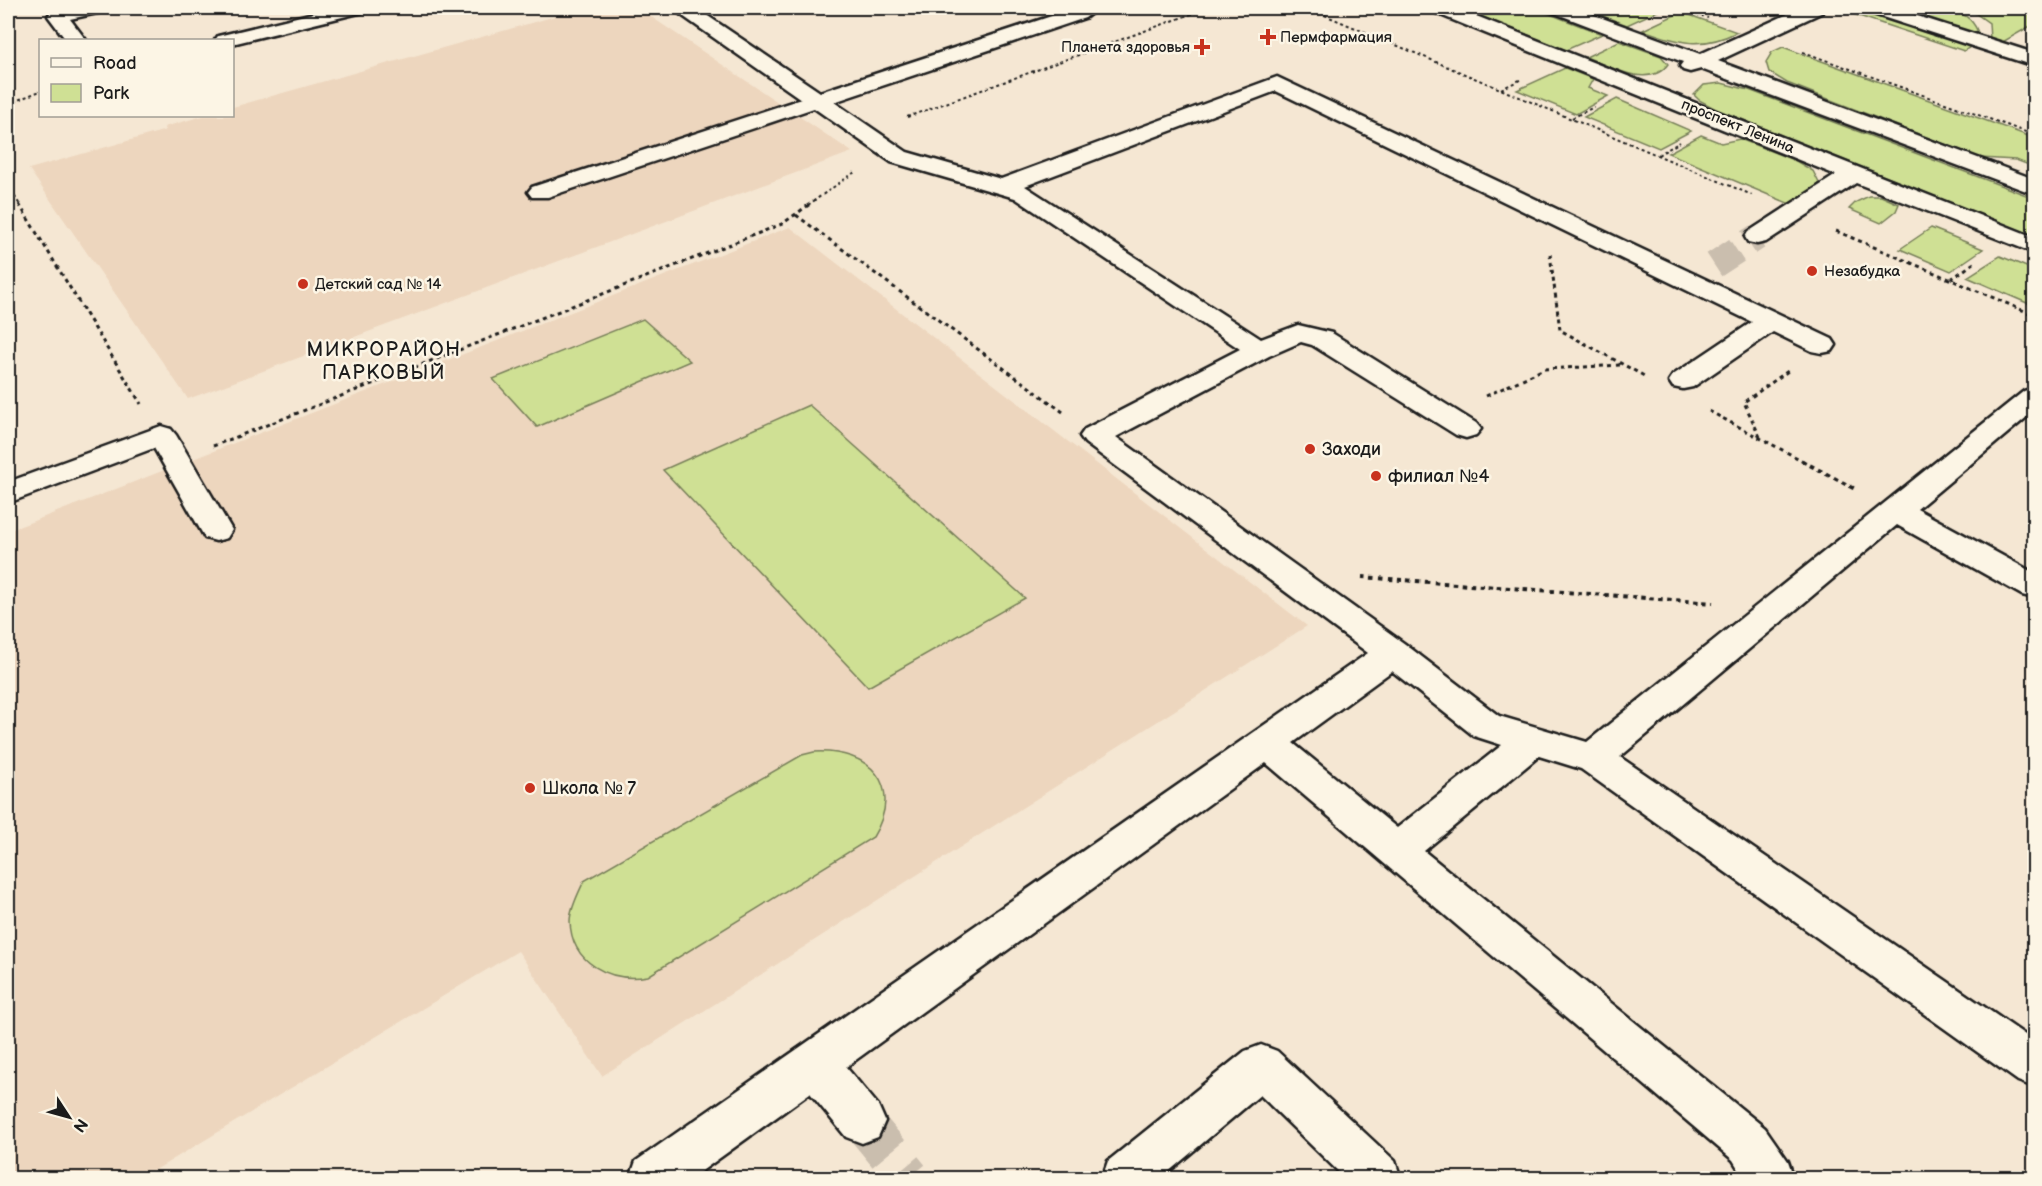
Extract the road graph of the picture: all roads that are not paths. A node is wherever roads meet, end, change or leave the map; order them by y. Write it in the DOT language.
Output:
graph roads {
  1 [pos="95,8"];
  2 [pos="356,8"];
  3 [pos="684,8"];
  4 [pos="1440,8"];
  5 [pos="1559,8"];
  6 [pos="1816,8"];
  7 [pos="1874,8"];
  8 [pos="1076,10"];
  9 [pos="55,12"];
  10 [pos="75,39"];
  11 [pos="229,39"];
  12 [pos="2034,60"];
  13 [pos="1701,61"];
  14 [pos="1659,80"];
  15 [pos="821,101"];
  16 [pos="1855,173"];
  17 [pos="1001,187"];
  18 [pos="2034,187"];
  19 [pos="540,192"];
  20 [pos="1757,237"];
  21 [pos="2034,246"];
  22 [pos="1714,265"];
  23 [pos="1689,281"];
  24 [pos="1771,321"];
  25 [pos="1822,345"];
  26 [pos="1258,350"];
  27 [pos="1683,381"];
  28 [pos="2034,397"];
  29 [pos="1456,423"];
  30 [pos="8,492"];
  31 [pos="1896,511"];
  32 [pos="216,530"];
  33 [pos="2034,587"];
  34 [pos="1394,653"];
  35 [pos="1533,741"];
  36 [pos="1267,743"];
  37 [pos="1593,758"];
  38 [pos="1396,851"];
  39 [pos="814,1064"];
  40 [pos="2034,1066"];
  41 [pos="862,1121"];
  42 [pos="653,1179"];
  43 [pos="1125,1179"];
  44 [pos="1378,1179"];
  45 [pos="1771,1179"];
  1 -- 9 [label="street"];
  2 -- 11 [label="street"];
  3 -- 15 [label="street"];
  4 -- 14 [label="street, проспект Ленина"];
  5 -- 13 [label="street"];
  6 -- 13 [label="street"];
  7 -- 12 [label="street"];
  8 -- 15 [label="street"];
  9 -- 10 [label="street"];
  13 -- 14 [label="street"];
  13 -- 18 [label="street"];
  14 -- 16 [label="street, проспект Ленина"];
  15 -- 17 [label="street"];
  15 -- 19 [label="street"];
  16 -- 20 [label="street"];
  16 -- 21 [label="street, проспект Ленина"];
  17 -- 23 [label="street"];
  17 -- 26 [label="street"];
  22 -- 23 [label="street"];
  23 -- 24 [label="street"];
  24 -- 25 [label="street"];
  24 -- 27 [label="street"];
  26 -- 29 [label="street"];
  26 -- 34 [label="street"];
  28 -- 31 [label="street"];
  30 -- 32 [label="street"];
  31 -- 33 [label="street"];
  31 -- 37 [label="street"];
  34 -- 35 [label="street"];
  34 -- 36 [label="street"];
  35 -- 37 [label="street"];
  35 -- 38 [label="street"];
  36 -- 38 [label="street"];
  36 -- 39 [label="street"];
  37 -- 40 [label="street"];
  38 -- 45 [label="street"];
  39 -- 41 [label="street"];
  39 -- 42 [label="street"];
  43 -- 44 [label="street"];
}
